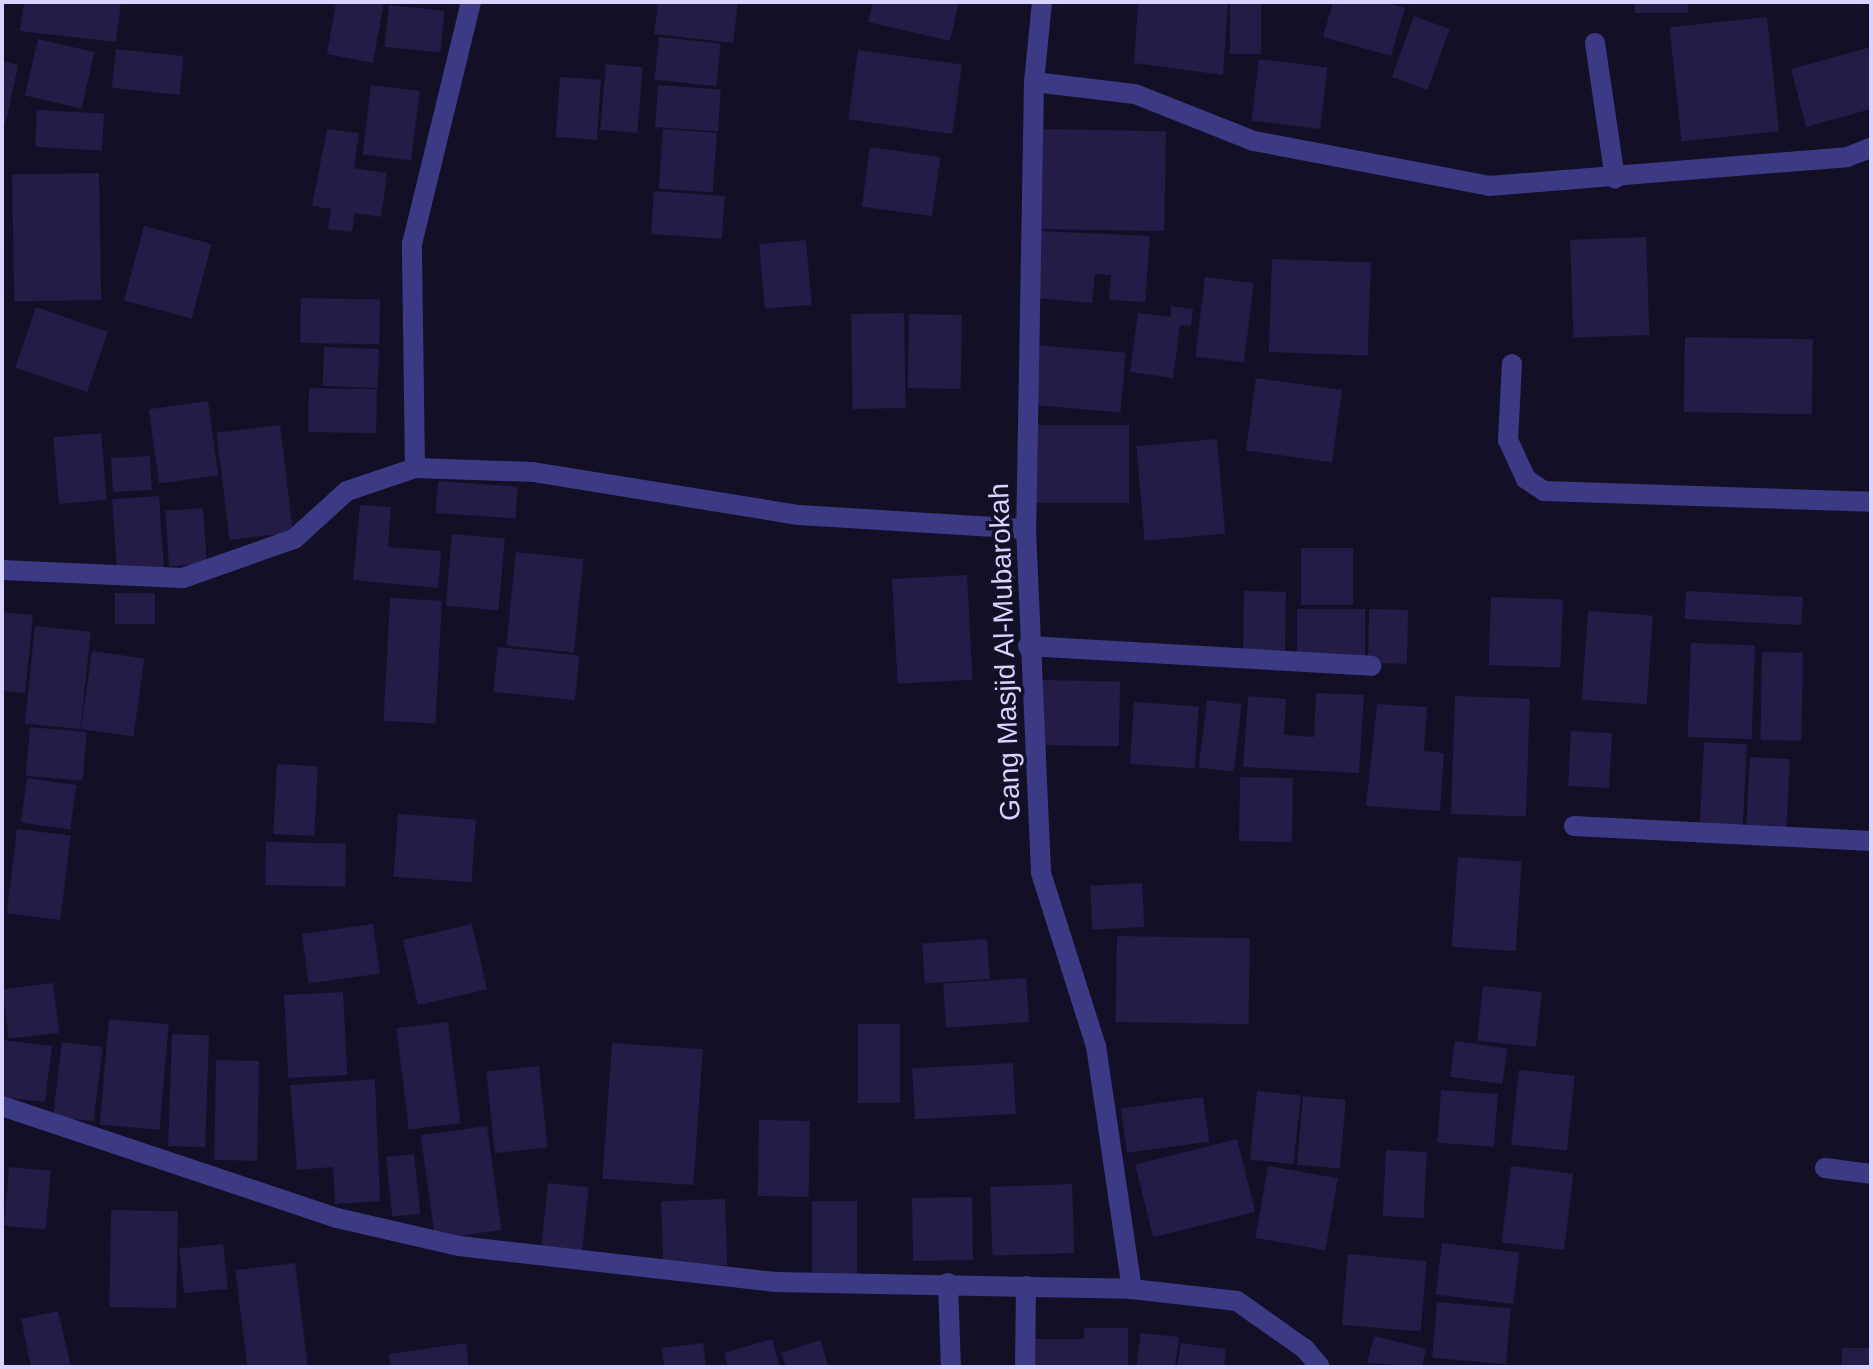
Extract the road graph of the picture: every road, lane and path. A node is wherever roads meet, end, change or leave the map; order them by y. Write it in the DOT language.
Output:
graph roads {
  1 [pos="471,2"];
  2 [pos="1042,2"];
  3 [pos="1595,43"];
  4 [pos="1034,82"];
  5 [pos="1871,148"];
  6 [pos="1615,179"];
  7 [pos="1512,364"];
  8 [pos="415,468"];
  9 [pos="1871,502"];
  10 [pos="1026,529"];
  11 [pos="2,570"];
  12 [pos="1028,646"];
  13 [pos="1371,666"];
  14 [pos="1574,826"];
  15 [pos="1871,841"];
  16 [pos="2,1106"];
  17 [pos="1825,1168"];
  18 [pos="1871,1174"];
  19 [pos="948,1283"];
  20 [pos="1026,1286"];
  21 [pos="1132,1289"];
  22 [pos="951,1367"];
  23 [pos="1025,1367"];
  24 [pos="1320,1367"];
  1 -- 8 [label="street"];
  2 -- 4 [label="street, Gang Masjid Al-Mubarokah"];
  3 -- 6 [label="street"];
  4 -- 6 [label="street"];
  4 -- 10 [label="street, Gang Masjid Al-Mubarokah"];
  5 -- 6 [label="street"];
  7 -- 9 [label="street"];
  8 -- 10 [label="street"];
  8 -- 11 [label="street"];
  10 -- 12 [label="street, Gang Masjid Al-Mubarokah"];
  12 -- 13 [label="street"];
  12 -- 21 [label="street, Gang Masjid Al-Mubarokah"];
  14 -- 15 [label="street"];
  16 -- 19 [label="street"];
  17 -- 18 [label="street"];
  19 -- 20 [label="street"];
  19 -- 22 [label="street"];
  20 -- 21 [label="street"];
  20 -- 23 [label="street"];
  21 -- 24 [label="street"];
}
